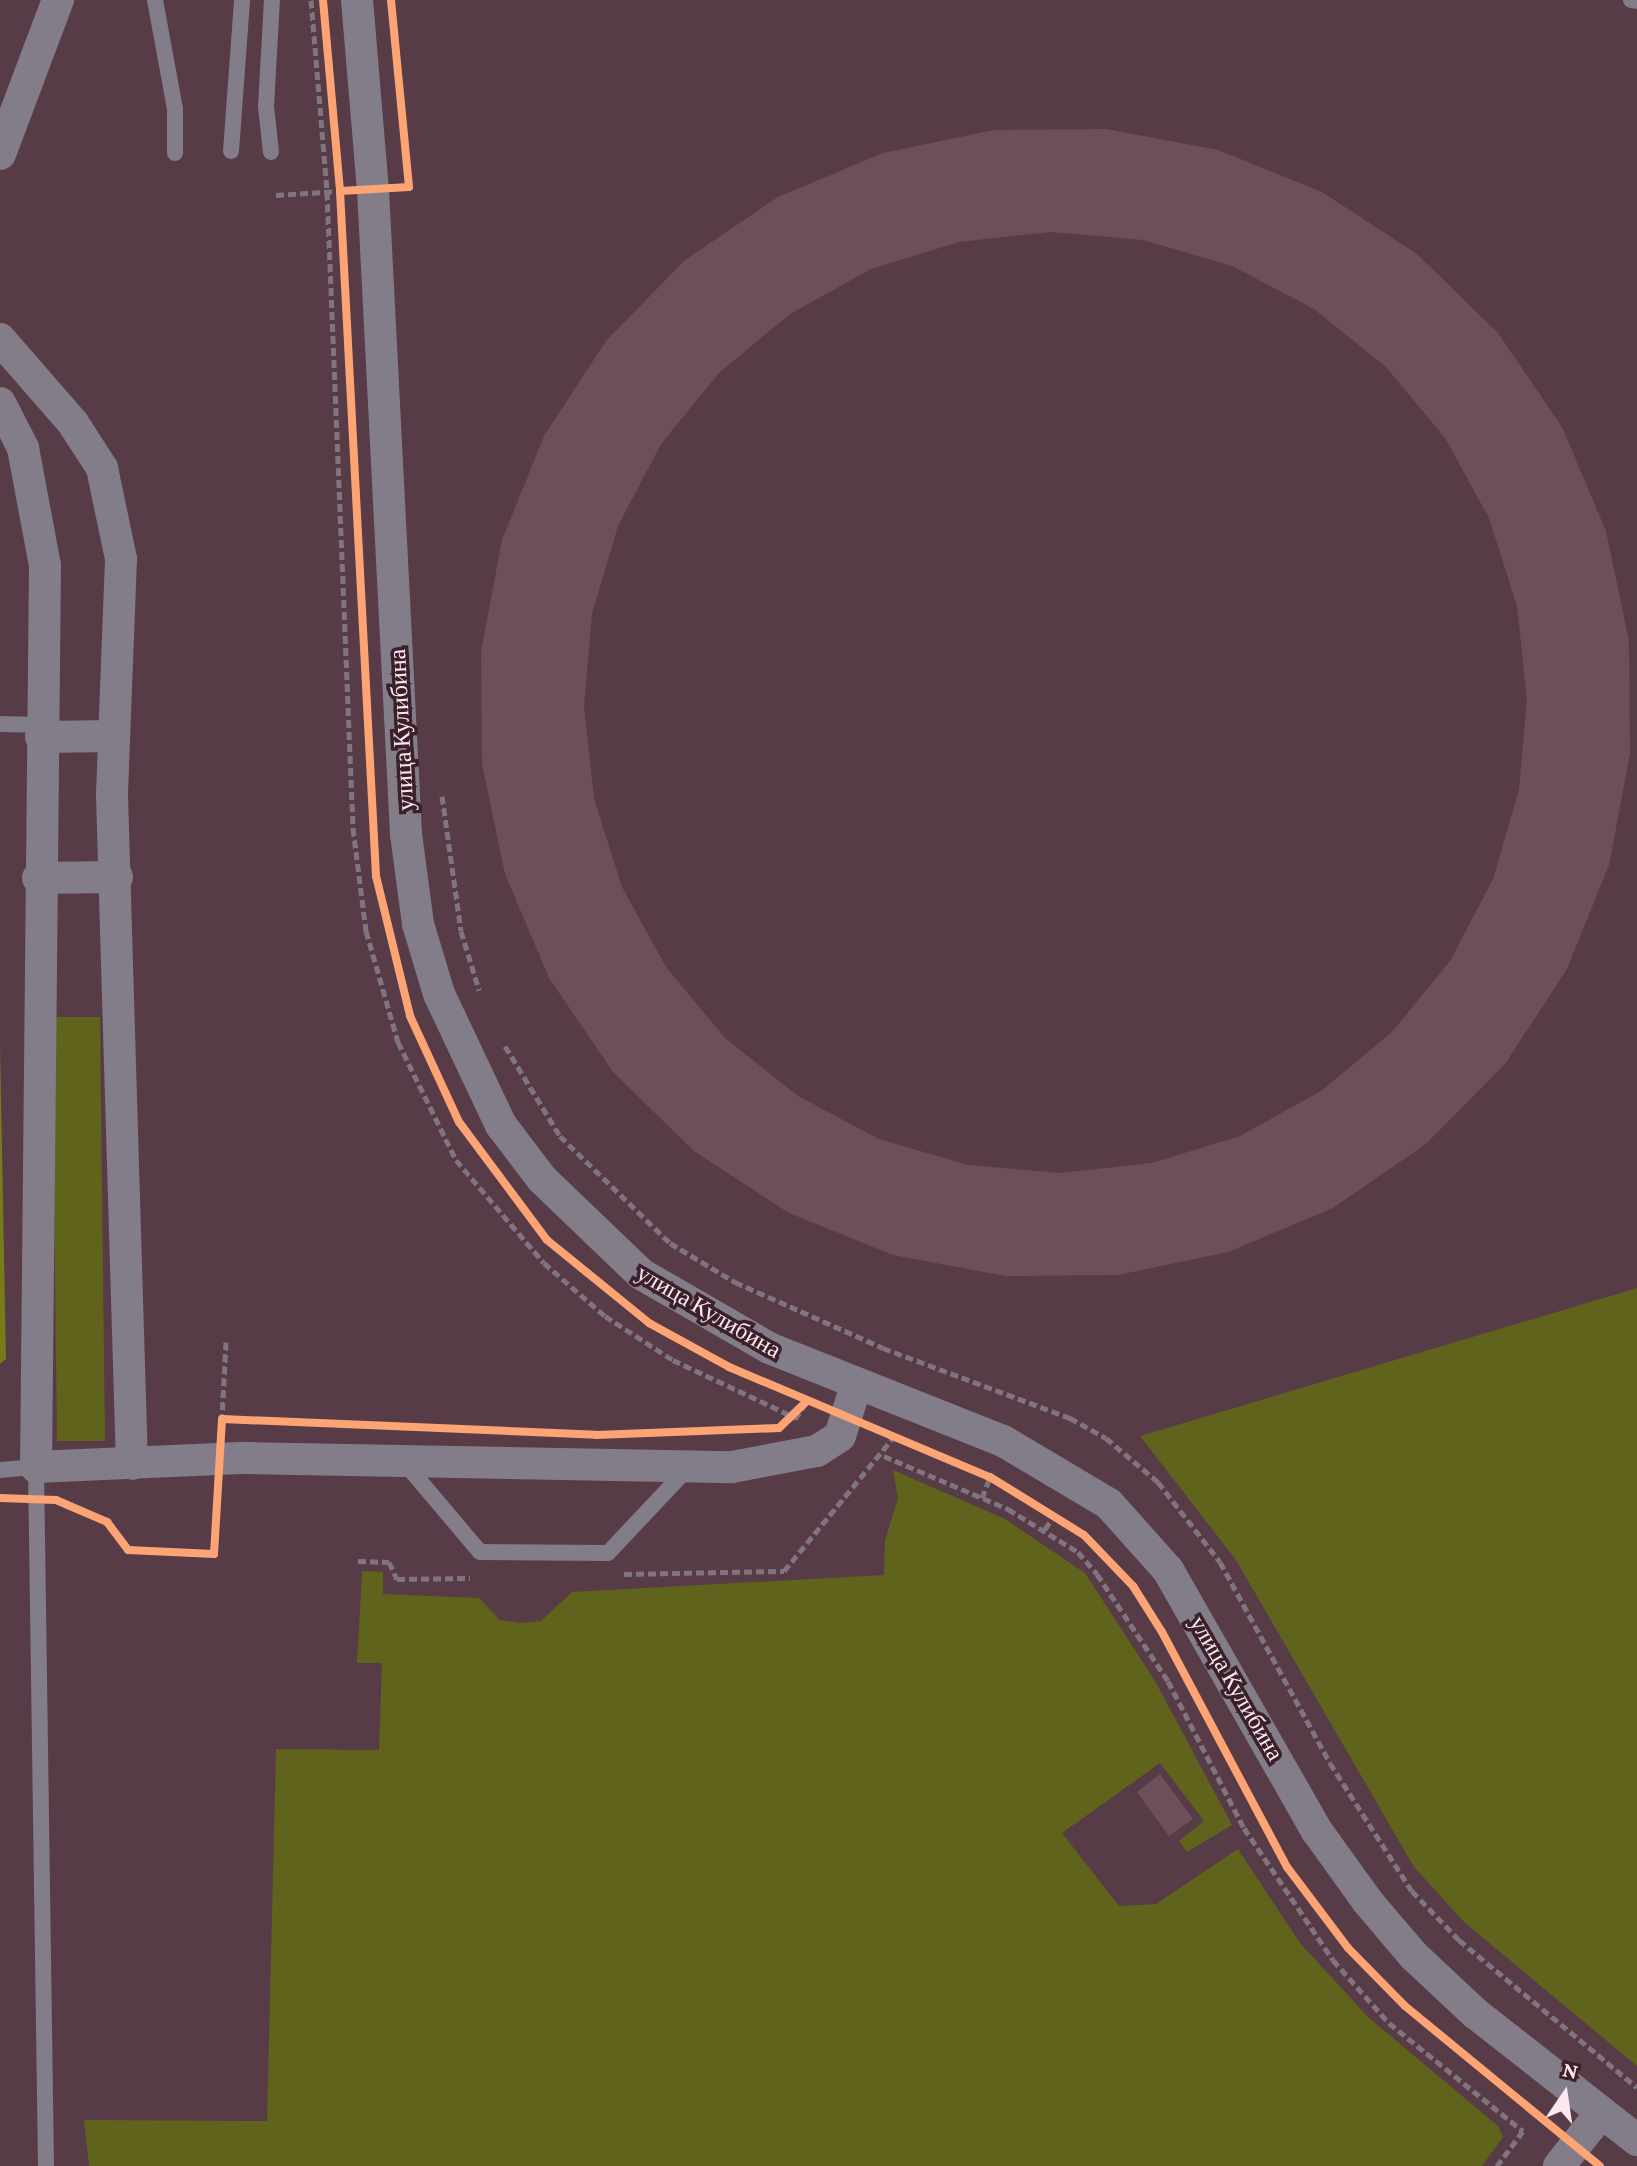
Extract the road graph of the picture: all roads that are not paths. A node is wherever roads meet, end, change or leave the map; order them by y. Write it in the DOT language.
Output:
graph roads {
  1 [pos="58,0"];
  2 [pos="155,0"];
  3 [pos="242,0"];
  4 [pos="272,0"];
  5 [pos="357,0"];
  6 [pos="231,151"];
  7 [pos="271,152"];
  8 [pos="175,153"];
  9 [pos="0,154"];
  10 [pos="0,339"];
  11 [pos="0,403"];
  12 [pos="0,724"];
  13 [pos="41,731"];
  14 [pos="114,736"];
  15 [pos="117,877"];
  16 [pos="38,878"];
  17 [pos="856,1386"];
  18 [pos="402,1460"];
  19 [pos="132,1464"];
  20 [pos="691,1465"];
  21 [pos="36,1467"];
  22 [pos="0,1470"];
  23 [pos="1601,2113"];
  24 [pos="1637,2140"];
  25 [pos="46,2166"];
  26 [pos="1559,2166"];
  1 -- 9 [label="street"];
  2 -- 8 [label="lane"];
  3 -- 6 [label="lane"];
  4 -- 7 [label="lane"];
  5 -- 17 [label="street, улица Кулибина"];
  10 -- 14 [label="street"];
  11 -- 13 [label="street"];
  12 -- 13 [label="lane"];
  13 -- 14 [label="street"];
  13 -- 16 [label="street"];
  14 -- 15 [label="street"];
  15 -- 16 [label="street"];
  15 -- 19 [label="street"];
  16 -- 21 [label="street"];
  17 -- 20 [label="street"];
  17 -- 23 [label="street, улица Кулибина"];
  18 -- 19 [label="street"];
  18 -- 20 [label="street"];
  18 -- 20 [label="lane"];
  19 -- 21 [label="street"];
  21 -- 22 [label="lane"];
  21 -- 25 [label="lane"];
  23 -- 24 [label="street, улица Кулибина"];
  23 -- 26 [label="street"];
}
